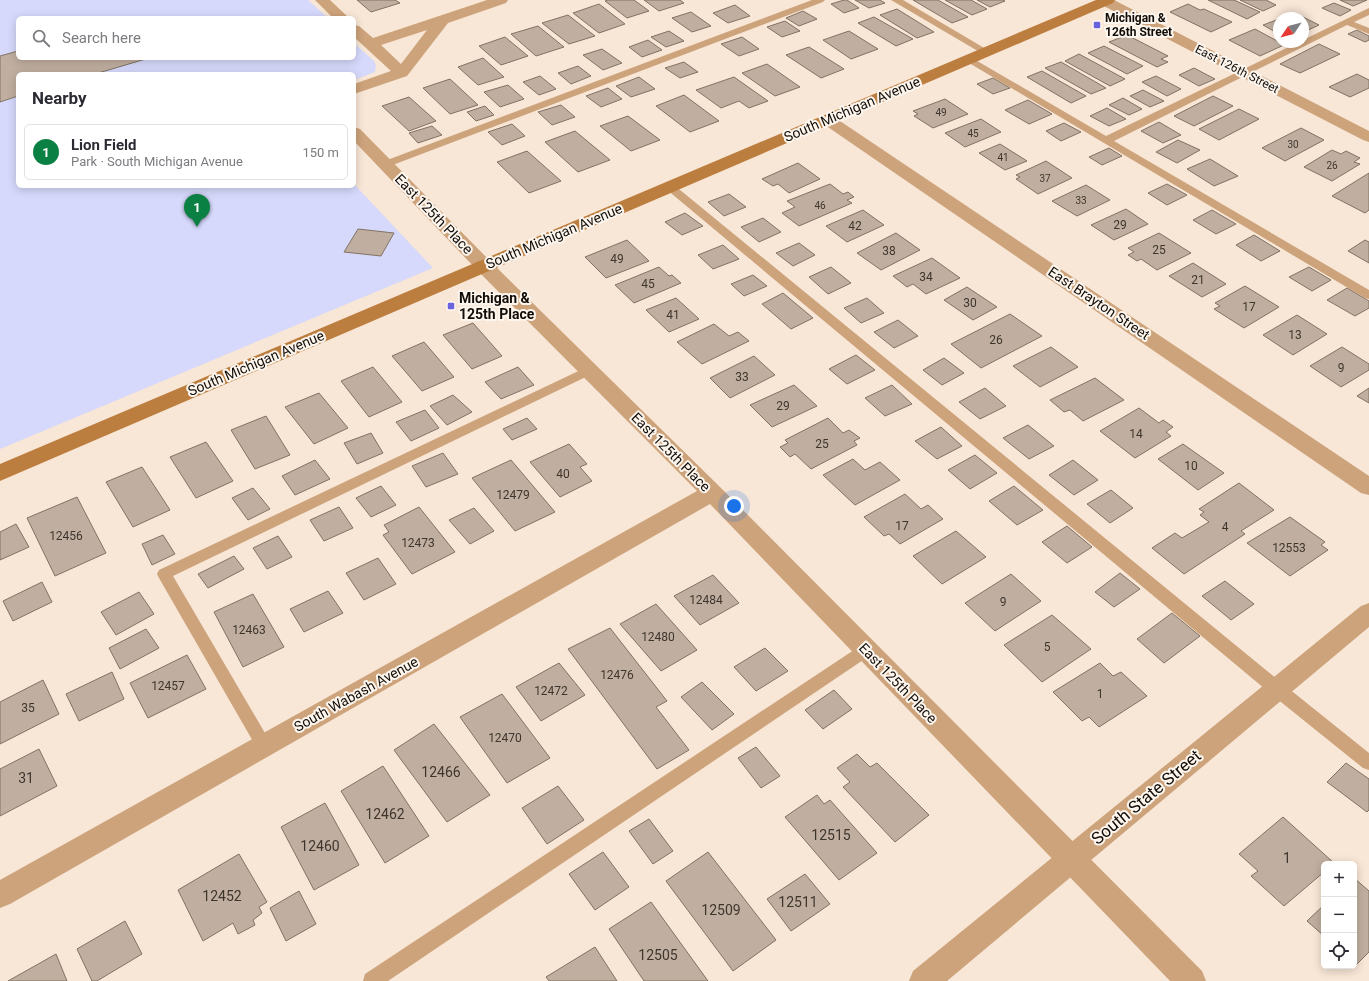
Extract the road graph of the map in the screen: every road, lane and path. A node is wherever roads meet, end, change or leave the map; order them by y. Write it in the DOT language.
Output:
graph roads {
  1 [pos="322,0"];
  2 [pos="502,0"];
  3 [pos="820,0"];
  4 [pos="896,0"];
  5 [pos="1106,1"];
  6 [pos="1369,11"];
  7 [pos="340,16"];
  8 [pos="443,19"];
  9 [pos="1347,22"];
  10 [pos="356,31"];
  11 [pos="1369,31"];
  12 [pos="370,44"];
  13 [pos="986,52"];
  14 [pos="969,60"];
  15 [pos="402,73"];
  16 [pos="1244,73"];
  17 [pos="356,88"];
  18 [pos="828,120"];
  19 [pos="356,134"];
  20 [pos="1369,137"];
  21 [pos="1106,140"];
  22 [pos="386,164"];
  23 [pos="670,187"];
  24 [pos="484,266"];
  25 [pos="1367,291"];
  26 [pos="589,370"];
  27 [pos="0,473"];
  28 [pos="1369,487"];
  29 [pos="712,493"];
  30 [pos="1369,613"];
  31 [pos="866,650"];
  32 [pos="1277,689"];
  33 [pos="264,746"];
  34 [pos="1369,763"];
  35 [pos="1071,859"];
  36 [pos="0,895"];
  37 [pos="372,981"];
  38 [pos="924,981"];
  39 [pos="1191,981"];
  1 -- 7 [label="street"];
  2 -- 8 [label="street"];
  3 -- 22 [label="lane"];
  4 -- 13 [label="lane"];
  5 -- 13 [label="main road, South Michigan Avenue"];
  5 -- 16 [label="street, East 126th Street"];
  6 -- 9 [label="lane"];
  8 -- 12 [label="street"];
  8 -- 15 [label="street"];
  9 -- 11 [label="lane"];
  9 -- 16 [label="lane"];
  10 -- 12 [label="street"];
  12 -- 15 [label="street"];
  13 -- 14 [label="main road, South Michigan Avenue"];
  14 -- 18 [label="main road, South Michigan Avenue"];
  14 -- 21 [label="lane"];
  15 -- 17 [label="street"];
  16 -- 20 [label="street, East 126th Street"];
  16 -- 21 [label="lane"];
  18 -- 23 [label="main road, South Michigan Avenue"];
  18 -- 28 [label="street, East Brayton Street"];
  19 -- 22 [label="street, East 125th Place"];
  21 -- 25 [label="lane"];
  22 -- 24 [label="street, East 125th Place"];
  23 -- 24 [label="main road, South Michigan Avenue"];
  23 -- 32 [label="lane"];
  24 -- 26 [label="street, East 125th Place"];
  24 -- 27 [label="main road, South Michigan Avenue"];
  26 -- 29 [label="street, East 125th Place"];
  26 -- 33 [label="lane"];
  29 -- 31 [label="street, East 125th Place"];
  29 -- 33 [label="street, South Wabash Avenue"];
  30 -- 32 [label="street, South State Street"];
  31 -- 35 [label="street, East 125th Place"];
  31 -- 37 [label="lane"];
  32 -- 34 [label="lane"];
  32 -- 35 [label="street, South State Street"];
  33 -- 36 [label="street, South Wabash Avenue"];
  35 -- 38 [label="street, South State Street"];
  35 -- 39 [label="street, East 125th Place"];
}
